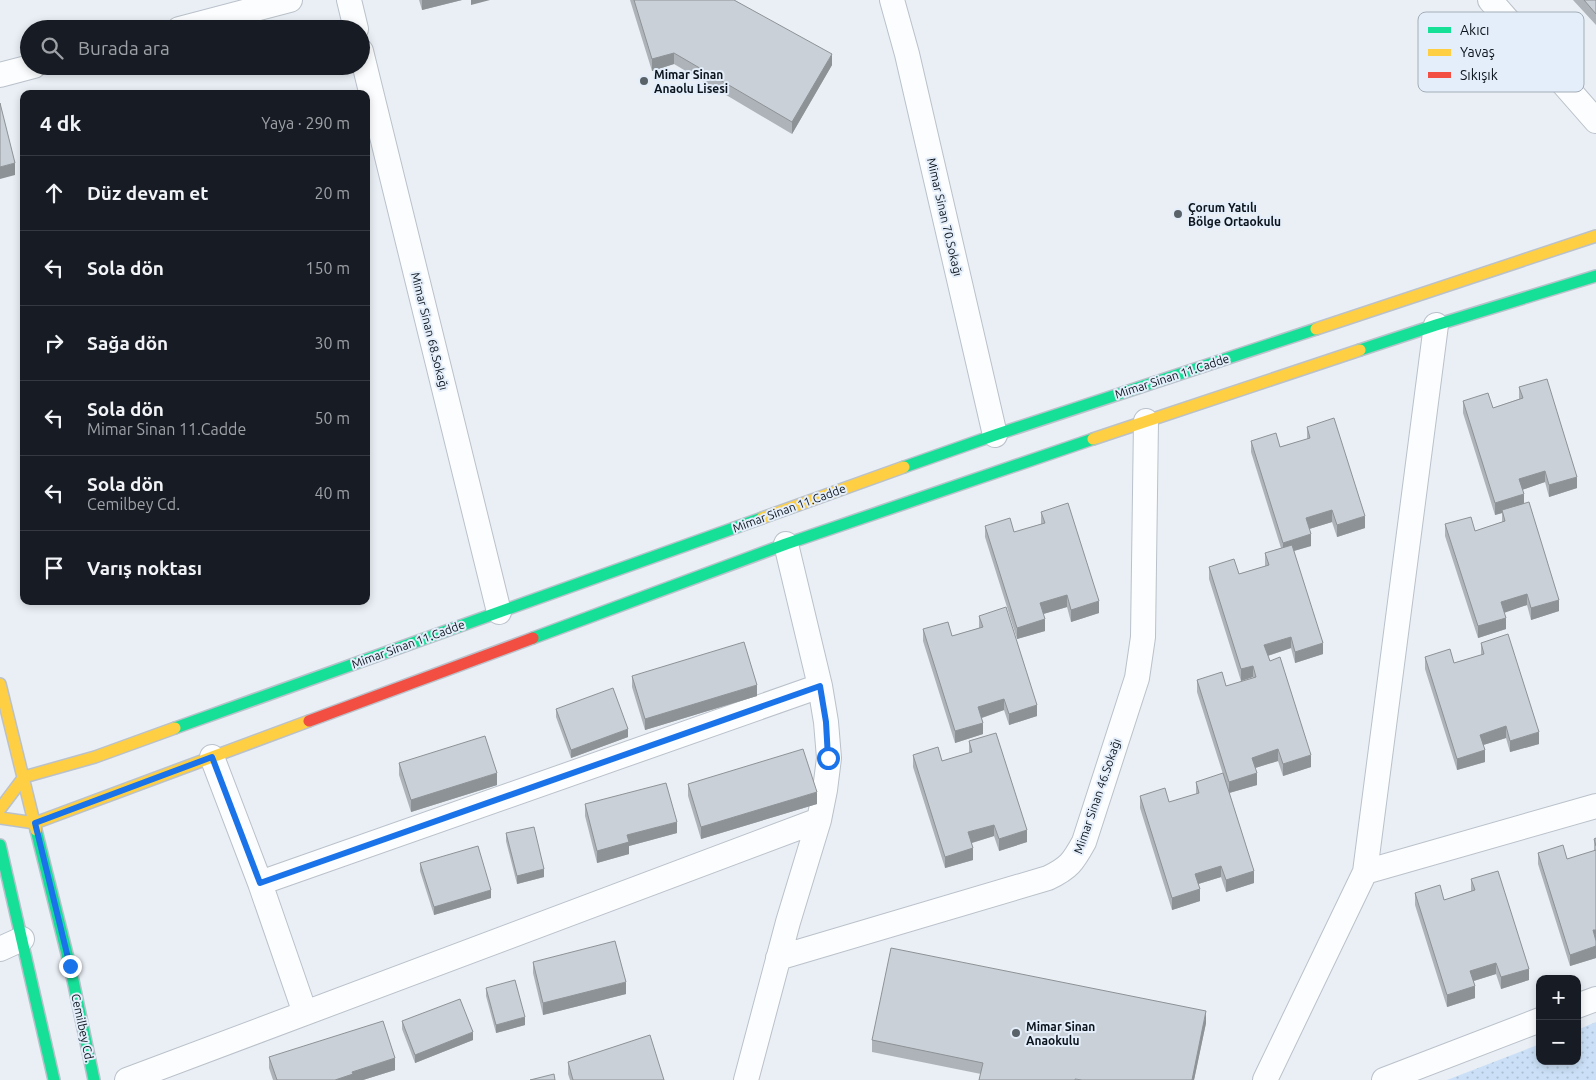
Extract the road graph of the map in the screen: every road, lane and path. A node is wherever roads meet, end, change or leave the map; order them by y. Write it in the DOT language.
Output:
graph roads {
  1 [pos="290,0"];
  2 [pos="349,0"];
  3 [pos="892,0"];
  4 [pos="1493,1"];
  5 [pos="1502,12"];
  6 [pos="213,20"];
  7 [pos="354,20"];
  8 [pos="20,70"];
  9 [pos="0,75"];
  10 [pos="367,75"];
  11 [pos="1571,92"];
  12 [pos="1596,121"];
  13 [pos="1596,236"];
  14 [pos="1596,276"];
  15 [pos="1436,325"];
  16 [pos="1146,421"];
  17 [pos="995,435"];
  18 [pos="786,544"];
  19 [pos="499,612"];
  20 [pos="0,684"];
  21 [pos="820,686"];
  22 [pos="212,757"];
  23 [pos="24,777"];
  24 [pos="1596,806"];
  25 [pos="0,809"];
  26 [pos="0,818"];
  27 [pos="819,820"];
  28 [pos="35,823"];
  29 [pos="0,845"];
  30 [pos="1365,872"];
  31 [pos="260,883"];
  32 [pos="22,938"];
  33 [pos="0,948"];
  34 [pos="778,958"];
  35 [pos="1596,999"];
  36 [pos="1581,1005"];
  37 [pos="305,1013"];
  38 [pos="1536,1022"];
  39 [pos="54,1080"];
  40 [pos="94,1080"];
  41 [pos="127,1080"];
  42 [pos="746,1080"];
  43 [pos="1266,1080"];
  44 [pos="1384,1080"];
  1 -- 6 [label="street"];
  2 -- 7 [label="street"];
  3 -- 17 [label="street, Mimar Sinan 70.Sokağı"];
  4 -- 5 [label="street"];
  8 -- 9 [label="street"];
  10 -- 19 [label="street, Mimar Sinan 68.Sokağı"];
  11 -- 12 [label="street"];
  13 -- 17 [label="street, Mimar Sinan 11.Cadde"];
  14 -- 15 [label="street"];
  15 -- 16 [label="street"];
  15 -- 30 [label="street"];
  16 -- 18 [label="street"];
  16 -- 34 [label="street, Mimar Sinan 46.Sokağı"];
  17 -- 19 [label="street, Mimar Sinan 11.Cadde"];
  18 -- 21 [label="street"];
  18 -- 22 [label="street"];
  19 -- 23 [label="street, Mimar Sinan 11.Cadde"];
  20 -- 23 [label="street, Cemilbey Cd."];
  21 -- 27 [label="street"];
  21 -- 31 [label="street"];
  22 -- 28 [label="street"];
  22 -- 31 [label="street"];
  23 -- 25 [label="street"];
  23 -- 28 [label="street, Cemilbey Cd."];
  24 -- 30 [label="street"];
  26 -- 28 [label="street"];
  27 -- 34 [label="street"];
  27 -- 37 [label="street"];
  28 -- 40 [label="street, Cemilbey Cd."];
  29 -- 32 [label="street"];
  30 -- 43 [label="street"];
  31 -- 37 [label="street"];
  32 -- 33 [label="street"];
  32 -- 39 [label="street"];
  34 -- 42 [label="street"];
  35 -- 36 [label="street"];
  37 -- 41 [label="street"];
  38 -- 44 [label="street"];
}
